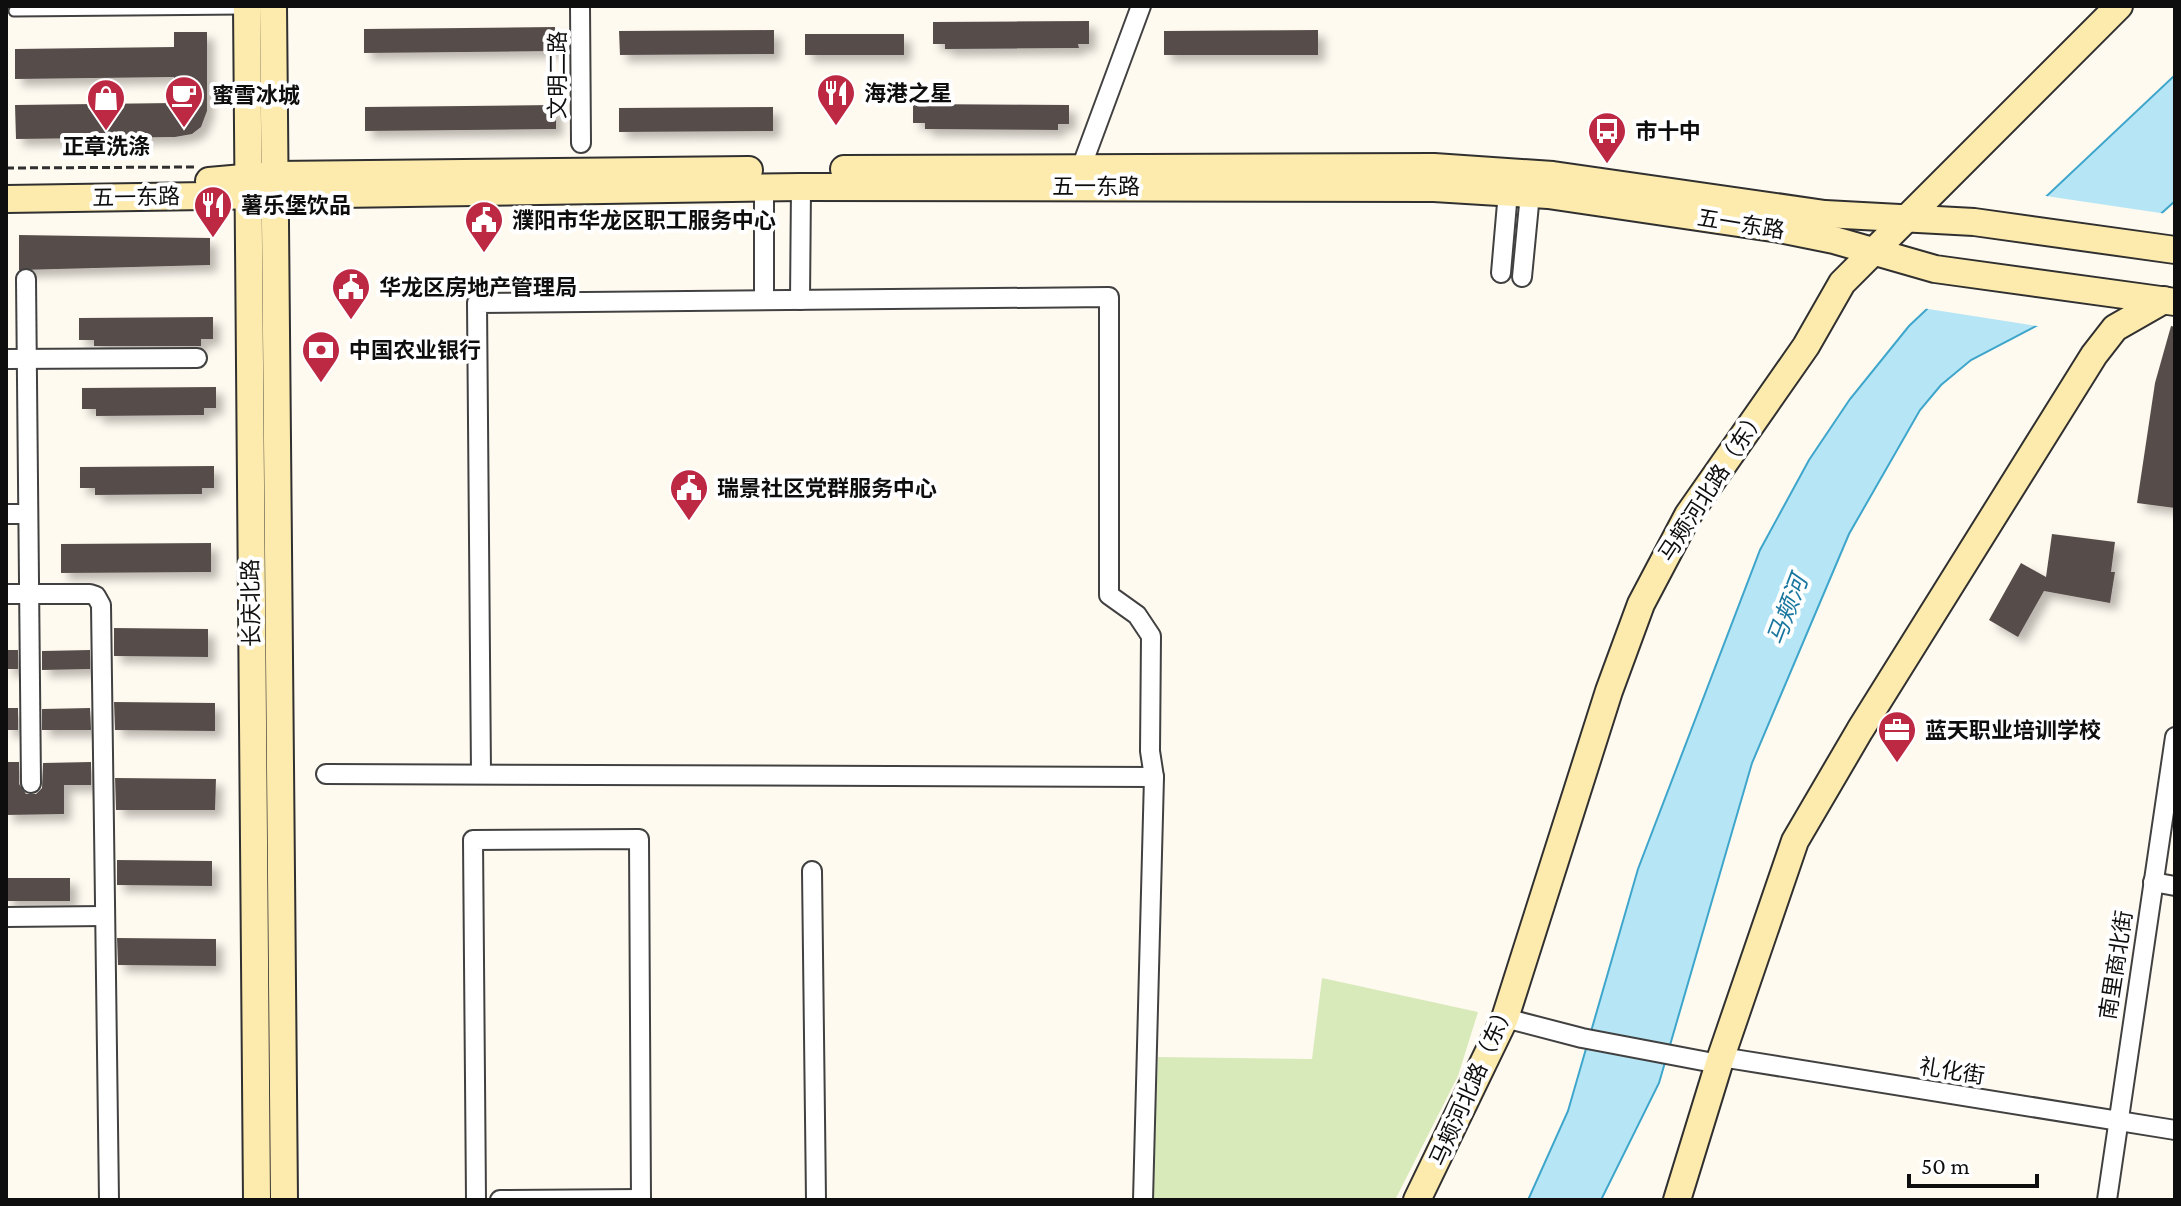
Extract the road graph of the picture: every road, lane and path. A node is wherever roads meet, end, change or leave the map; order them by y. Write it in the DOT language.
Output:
graph roads {
  1 [pos="273,6"];
  2 [pos="580,6"];
  3 [pos="1141,6"];
  4 [pos="2119,6"];
  5 [pos="247,7"];
  6 [pos="14,11"];
  7 [pos="581,143"];
  8 [pos="6,168"];
  9 [pos="1078,176"];
  10 [pos="220,181"];
  11 [pos="6,184"];
  12 [pos="275,185"];
  13 [pos="248,186"];
  14 [pos="764,187"];
  15 [pos="801,187"];
  16 [pos="1519,193"];
  17 [pos="6,199"];
  18 [pos="1910,217"];
  19 [pos="2174,250"];
  20 [pos="1873,252"];
  21 [pos="1501,273"];
  22 [pos="1522,277"];
  23 [pos="26,279"];
  24 [pos="764,300"];
  25 [pos="800,300"];
  26 [pos="2169,301"];
  27 [pos="197,358"];
  28 [pos="6,359"];
  29 [pos="26,359"];
  30 [pos="6,514"];
  31 [pos="28,514"];
  32 [pos="6,594"];
  33 [pos="28,594"];
  34 [pos="2175,737"];
  35 [pos="481,773"];
  36 [pos="326,774"];
  37 [pos="2172,775"];
  38 [pos="1154,777"];
  39 [pos="31,783"];
  40 [pos="812,871"];
  41 [pos="2153,882"];
  42 [pos="2175,886"];
  43 [pos="104,916"];
  44 [pos="6,917"];
  45 [pos="1505,1018"];
  46 [pos="1720,1060"];
  47 [pos="2116,1122"];
  48 [pos="2175,1130"];
  49 [pos="109,1200"];
  50 [pos="257,1200"];
  51 [pos="284,1200"];
  52 [pos="476,1200"];
  53 [pos="500,1200"];
  54 [pos="641,1200"];
  55 [pos="816,1200"];
  56 [pos="1143,1200"];
  57 [pos="1417,1200"];
  58 [pos="1677,1200"];
  59 [pos="2107,1200"];
  1 -- 12 [label="street, 长庆北路"];
  2 -- 7 [label="street, 文明二路"];
  3 -- 9 [label="street"];
  4 -- 18 [label="street, 马颊河北路（东）"];
  5 -- 6 [label="lane"];
  5 -- 13 [label="street, 长庆北路"];
  8 -- 10 [label="path"];
  9 -- 12 [label="street, 五一东路"];
  9 -- 15 [label="street, 五一东路"];
  9 -- 16 [label="street, 五一东路"];
  9 -- 18 [label="street, 五一东路"];
  10 -- 11 [label="street, 五一东路"];
  10 -- 13 [label="street, 五一东路"];
  12 -- 13 [label="street, 五一东路"];
  12 -- 14 [label="street, 五一东路"];
  12 -- 51 [label="street, 长庆北路"];
  13 -- 17 [label="street, 五一东路"];
  13 -- 50 [label="street, 长庆北路"];
  14 -- 15 [label="street, 五一东路"];
  14 -- 24 [label="street"];
  15 -- 25 [label="street"];
  16 -- 20 [label="street, 五一东路"];
  16 -- 21 [label="street"];
  16 -- 22 [label="street"];
  18 -- 19 [label="street, 五一东路"];
  18 -- 20 [label="street, 马颊河北路（东）"];
  20 -- 26 [label="street, 五一东路"];
  20 -- 45 [label="street, 马颊河北路（东）"];
  23 -- 29 [label="street"];
  24 -- 25 [label="street"];
  24 -- 35 [label="street"];
  25 -- 38 [label="street"];
  26 -- 46 [label="street"];
  27 -- 29 [label="street"];
  28 -- 29 [label="street"];
  29 -- 31 [label="street"];
  30 -- 31 [label="street"];
  31 -- 33 [label="street"];
  32 -- 33 [label="street"];
  33 -- 39 [label="street"];
  33 -- 43 [label="street"];
  34 -- 37 [label="street, 南里商北街"];
  35 -- 36 [label="street"];
  35 -- 38 [label="street"];
  37 -- 41 [label="street, 南里商北街"];
  38 -- 56 [label="street"];
  40 -- 55 [label="street"];
  41 -- 42 [label="street"];
  41 -- 47 [label="street, 南里商北街"];
  43 -- 44 [label="street"];
  43 -- 49 [label="street"];
  45 -- 46 [label="street, 礼化街"];
  45 -- 57 [label="street, 马颊河北路（东）"];
  46 -- 47 [label="street, 礼化街"];
  46 -- 58 [label="street"];
  47 -- 48 [label="street, 礼化街"];
  47 -- 59 [label="street, 南里商北街"];
  52 -- 54 [label="street"];
  53 -- 54 [label="street"];
}
